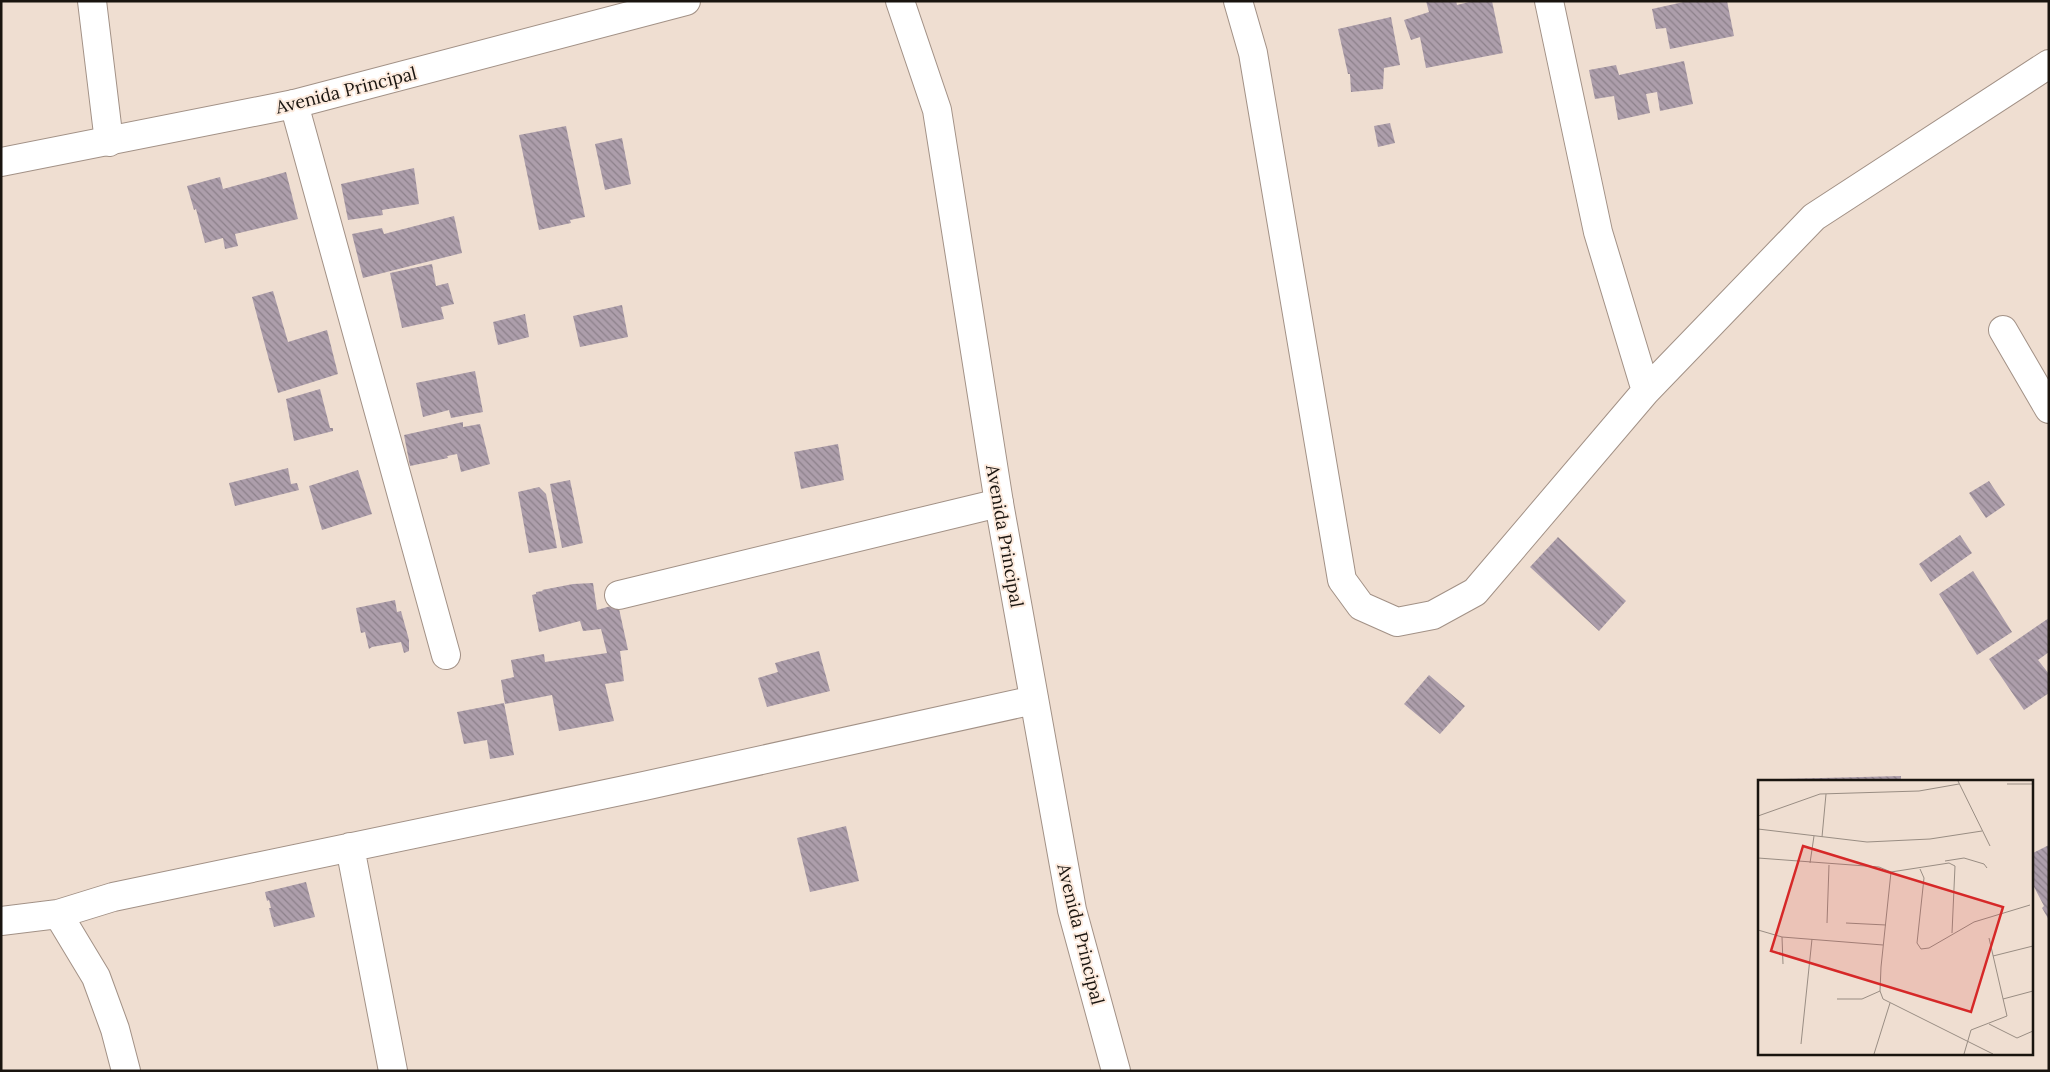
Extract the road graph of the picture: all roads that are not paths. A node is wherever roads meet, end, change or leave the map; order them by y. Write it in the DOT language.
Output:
graph roads {
  1 [pos="92,1"];
  2 [pos="686,1"];
  3 [pos="900,1"];
  4 [pos="1238,1"];
  5 [pos="1549,1"];
  6 [pos="2049,64"];
  7 [pos="294,104"];
  8 [pos="109,142"];
  9 [pos="1,162"];
  10 [pos="2003,330"];
  11 [pos="1646,391"];
  12 [pos="2049,409"];
  13 [pos="999,503"];
  14 [pos="619,595"];
  15 [pos="446,654"];
  16 [pos="1034,700"];
  17 [pos="350,847"];
  18 [pos="58,914"];
  19 [pos="1,921"];
  20 [pos="126,1071"];
  21 [pos="393,1071"];
  22 [pos="1116,1071"];
  1 -- 8 [label="street"];
  2 -- 7 [label="street, Avenida Principal"];
  3 -- 13 [label="street, Avenida Principal"];
  4 -- 11 [label="street"];
  5 -- 11 [label="street"];
  6 -- 11 [label="street"];
  7 -- 8 [label="street, Avenida Principal"];
  7 -- 15 [label="street"];
  8 -- 9 [label="street, Avenida Principal"];
  10 -- 12 [label="street"];
  13 -- 14 [label="street"];
  13 -- 16 [label="street, Avenida Principal"];
  16 -- 17 [label="street"];
  16 -- 22 [label="street, Avenida Principal"];
  17 -- 18 [label="street"];
  17 -- 21 [label="street"];
  18 -- 19 [label="street"];
  18 -- 20 [label="street"];
}
